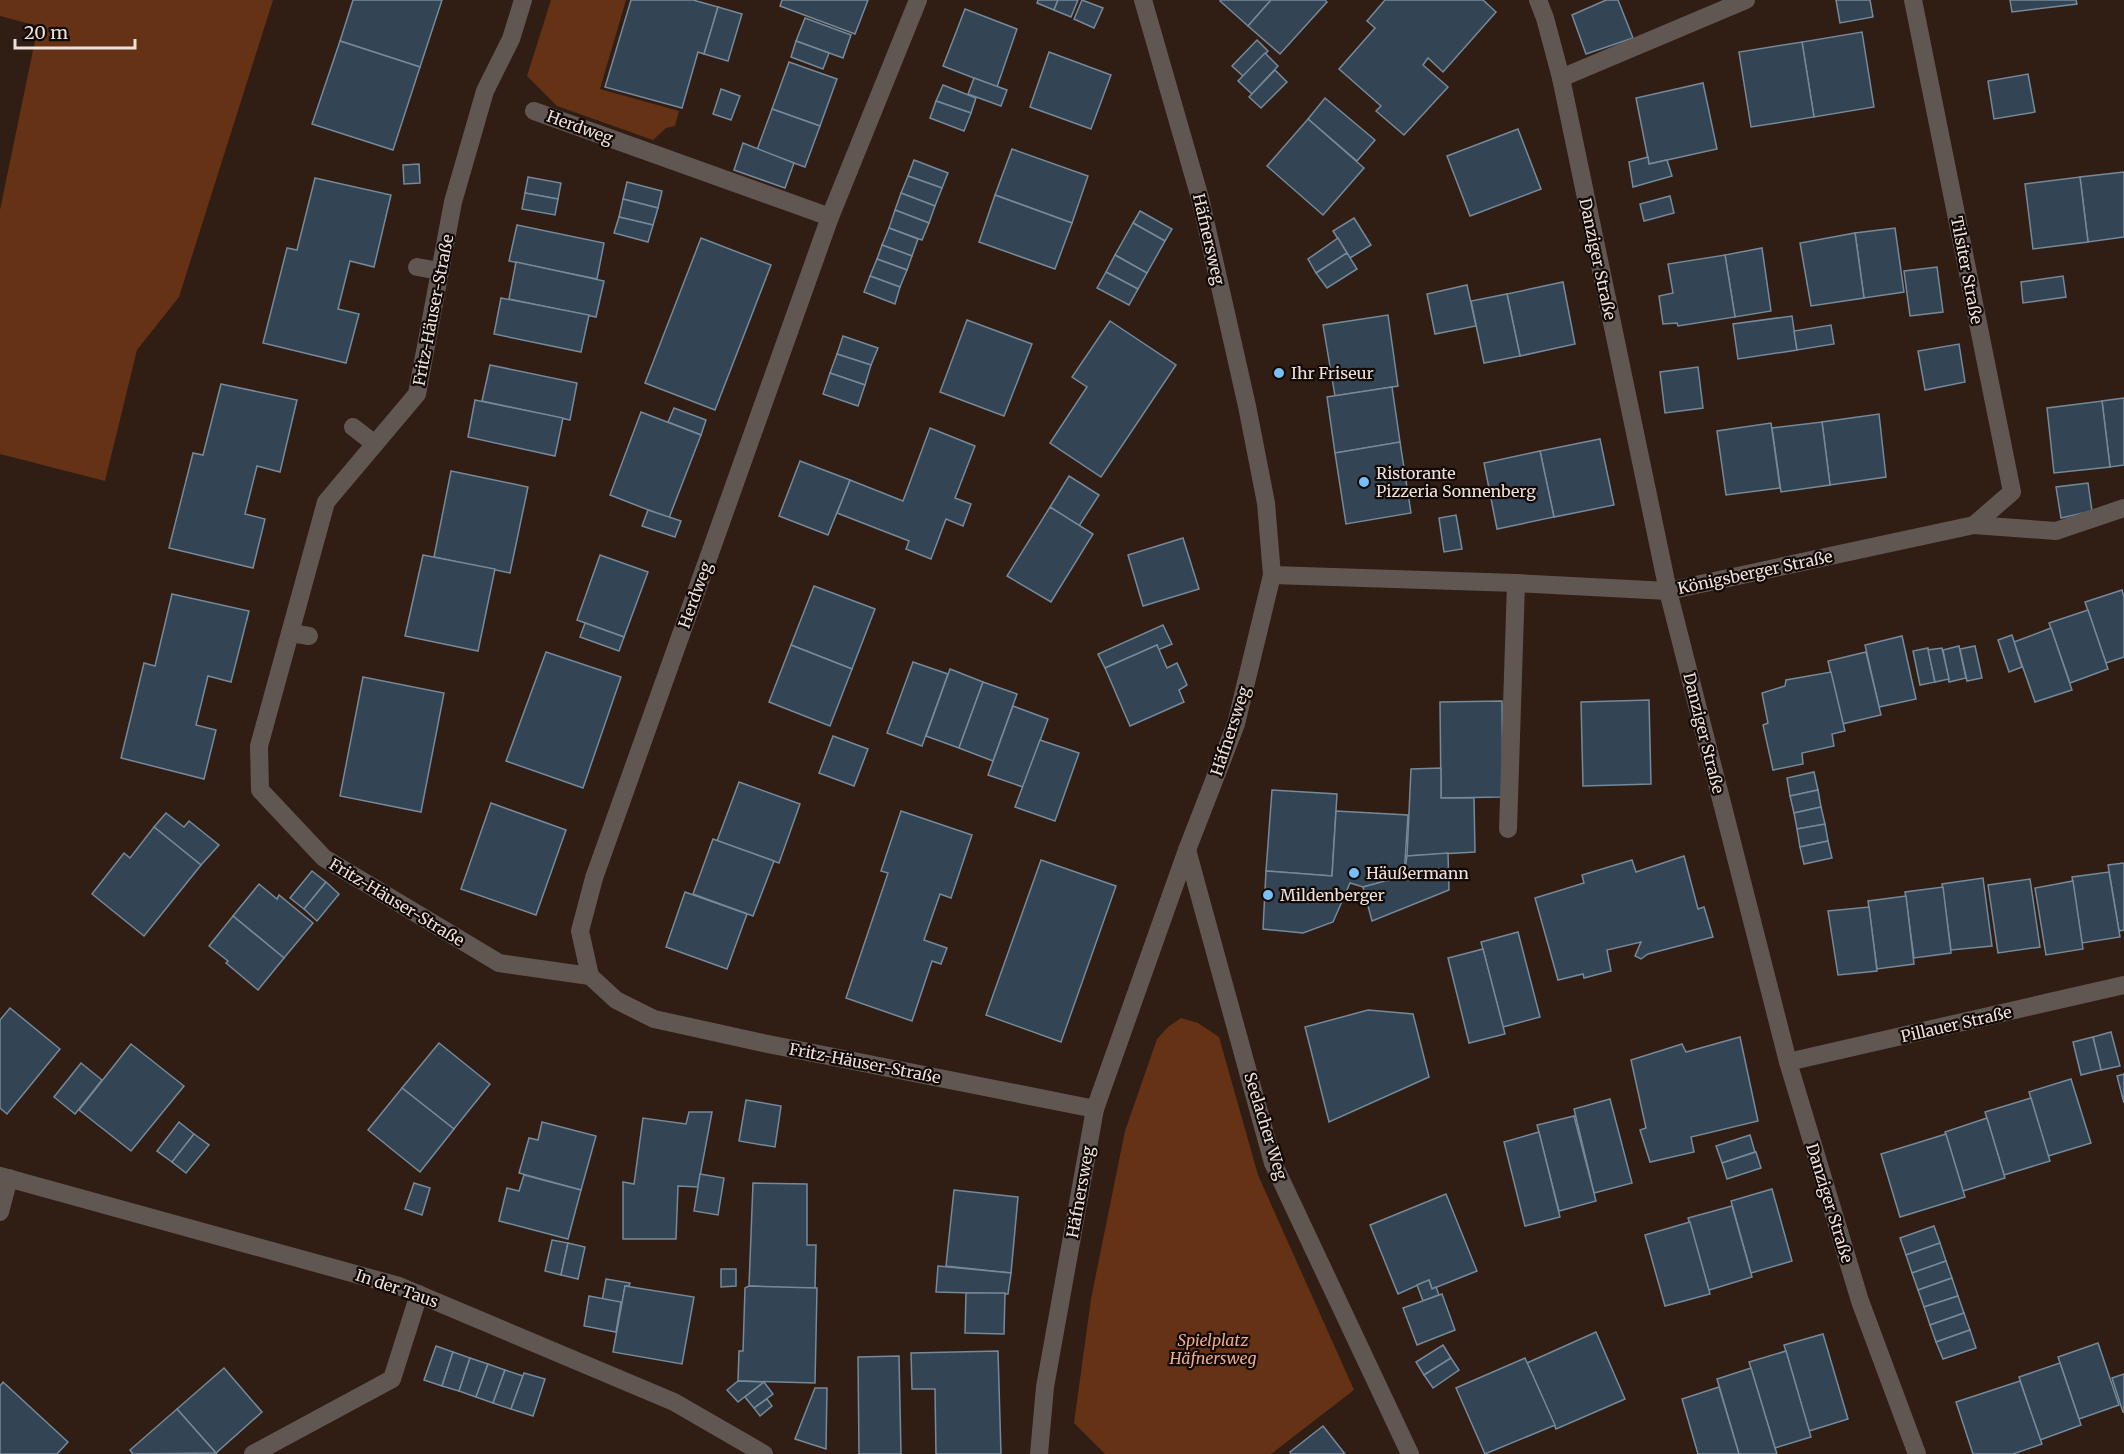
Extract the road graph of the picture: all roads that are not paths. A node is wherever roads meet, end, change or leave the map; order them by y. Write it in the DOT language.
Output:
graph roads {
  1 [pos="523,0"];
  2 [pos="918,0"];
  3 [pos="1143,0"];
  4 [pos="1538,0"];
  5 [pos="1746,0"];
  6 [pos="1913,0"];
  7 [pos="1561,78"];
  8 [pos="534,111"];
  9 [pos="830,217"];
  10 [pos="417,267"];
  11 [pos="440,271"];
  12 [pos="353,427"];
  13 [pos="375,444"];
  14 [pos="2124,508"];
  15 [pos="1974,525"];
  16 [pos="1272,575"];
  17 [pos="1516,584"];
  18 [pos="1668,591"];
  19 [pos="291,633"];
  20 [pos="309,636"];
  21 [pos="1508,829"];
  22 [pos="1187,850"];
  23 [pos="590,976"];
  24 [pos="2124,985"];
  25 [pos="1788,1062"];
  26 [pos="1095,1109"];
  27 [pos="4,1177"];
  28 [pos="0,1212"];
  29 [pos="419,1294"];
  30 [pos="253,1454"];
  31 [pos="764,1454"];
  32 [pos="1039,1454"];
  33 [pos="1410,1454"];
  34 [pos="1917,1454"];
  1 -- 11 [label="street, Fritz-Häuser-Straße"];
  2 -- 9 [label="street, Herdweg"];
  3 -- 16 [label="street, Häfnersweg"];
  4 -- 7 [label="street, Danziger Straße"];
  5 -- 7 [label="street"];
  6 -- 15 [label="street, Tilsiter Straße"];
  7 -- 18 [label="street, Danziger Straße"];
  8 -- 9 [label="street, Herdweg"];
  9 -- 23 [label="street, Herdweg"];
  10 -- 11 [label="street"];
  11 -- 13 [label="street, Fritz-Häuser-Straße"];
  12 -- 13 [label="street"];
  13 -- 19 [label="street, Fritz-Häuser-Straße"];
  14 -- 15 [label="street, Königsberger Straße"];
  15 -- 18 [label="street, Königsberger Straße"];
  16 -- 17 [label="street, Königsberger Straße"];
  16 -- 22 [label="street, Häfnersweg"];
  17 -- 18 [label="street, Königsberger Straße"];
  17 -- 21 [label="street"];
  18 -- 25 [label="street, Danziger Straße"];
  19 -- 20 [label="street"];
  19 -- 23 [label="street, Fritz-Häuser-Straße"];
  22 -- 26 [label="street, Häfnersweg"];
  22 -- 33 [label="street, Seelacher Weg"];
  23 -- 26 [label="street, Fritz-Häuser-Straße"];
  24 -- 25 [label="street, Pillauer Straße"];
  25 -- 34 [label="street, Danziger Straße"];
  26 -- 32 [label="street, Häfnersweg"];
  27 -- 28 [label="street, In der Taus"];
  27 -- 29 [label="street, In der Taus"];
  29 -- 30 [label="street"];
  29 -- 31 [label="street, In der Taus"];
}
